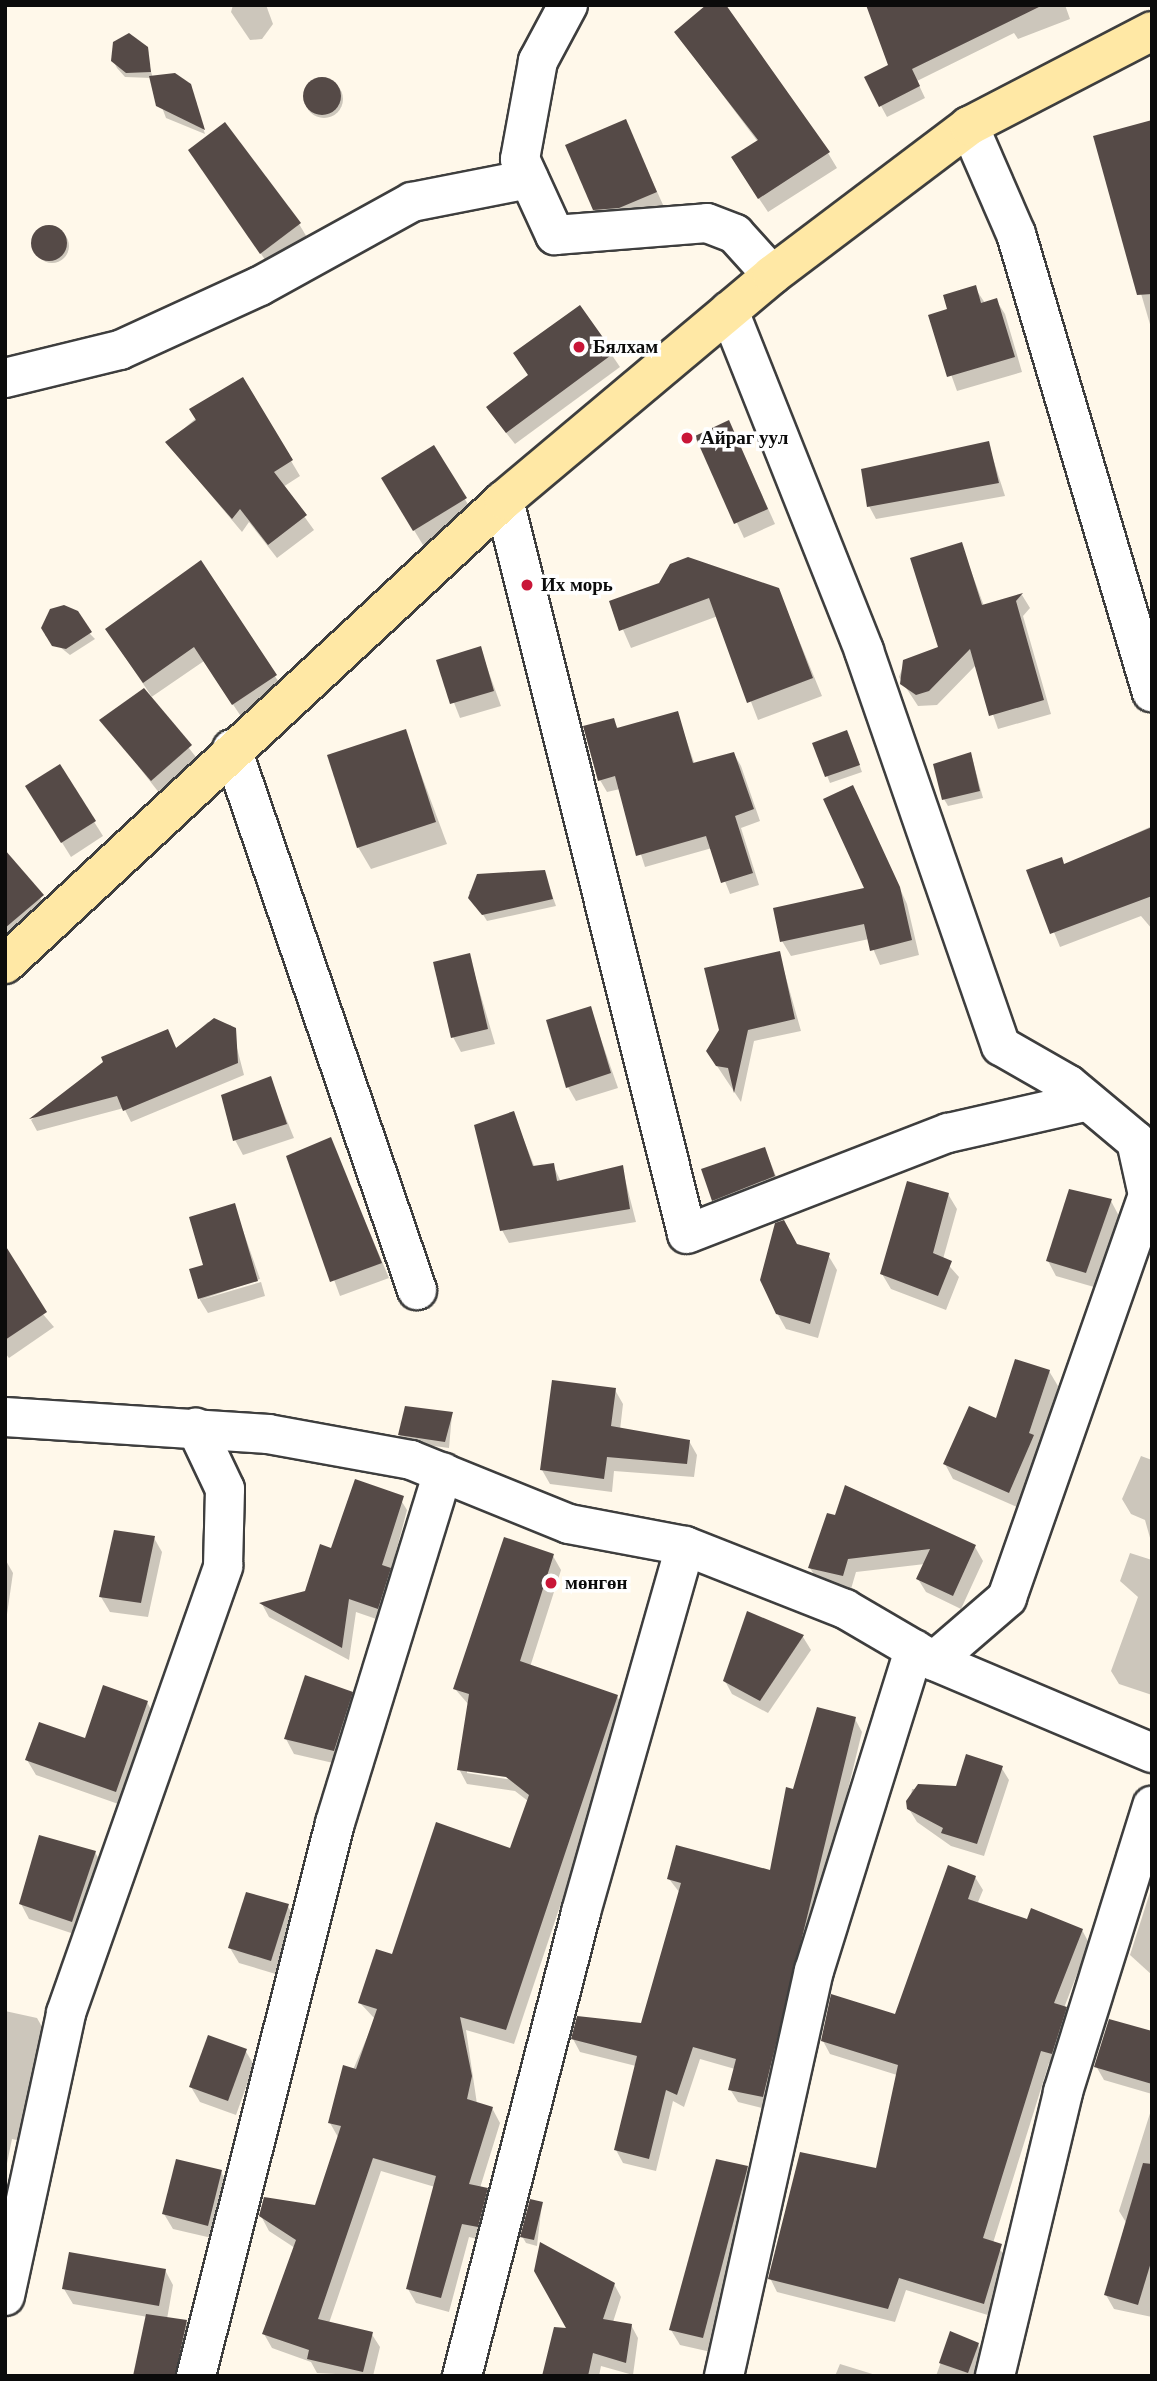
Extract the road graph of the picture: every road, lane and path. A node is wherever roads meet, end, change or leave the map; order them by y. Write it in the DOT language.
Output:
graph roads {
  1 [pos="568,5"];
  2 [pos="1152,31"];
  3 [pos="969,126"];
  4 [pos="529,179"];
  5 [pos="772,275"];
  6 [pos="729,311"];
  7 [pos="5,378"];
  8 [pos="504,500"];
  9 [pos="1152,692"];
  10 [pos="232,748"];
  11 [pos="5,964"];
  12 [pos="1084,1102"];
  13 [pos="417,1290"];
  14 [pos="5,1417"];
  15 [pos="197,1428"];
  16 [pos="443,1472"];
  17 [pos="685,1546"];
  18 [pos="924,1655"];
  19 [pos="1152,1753"];
  20 [pos="1152,1806"];
  21 [pos="5,2296"];
  22 [pos="196,2376"];
  23 [pos="462,2376"];
  24 [pos="724,2376"];
  25 [pos="995,2376"];
  1 -- 4 [label="street"];
  2 -- 3 [label="main road"];
  3 -- 5 [label="main road"];
  3 -- 9 [label="street"];
  4 -- 5 [label="street"];
  4 -- 7 [label="street"];
  5 -- 6 [label="main road"];
  6 -- 8 [label="main road"];
  6 -- 12 [label="street"];
  8 -- 10 [label="main road"];
  8 -- 12 [label="street"];
  10 -- 11 [label="main road"];
  10 -- 13 [label="street"];
  12 -- 18 [label="street"];
  14 -- 15 [label="street"];
  15 -- 16 [label="street"];
  15 -- 21 [label="street"];
  16 -- 17 [label="street"];
  16 -- 22 [label="street"];
  17 -- 18 [label="street"];
  17 -- 23 [label="street"];
  18 -- 19 [label="street"];
  18 -- 24 [label="street"];
  20 -- 25 [label="street"];
}
